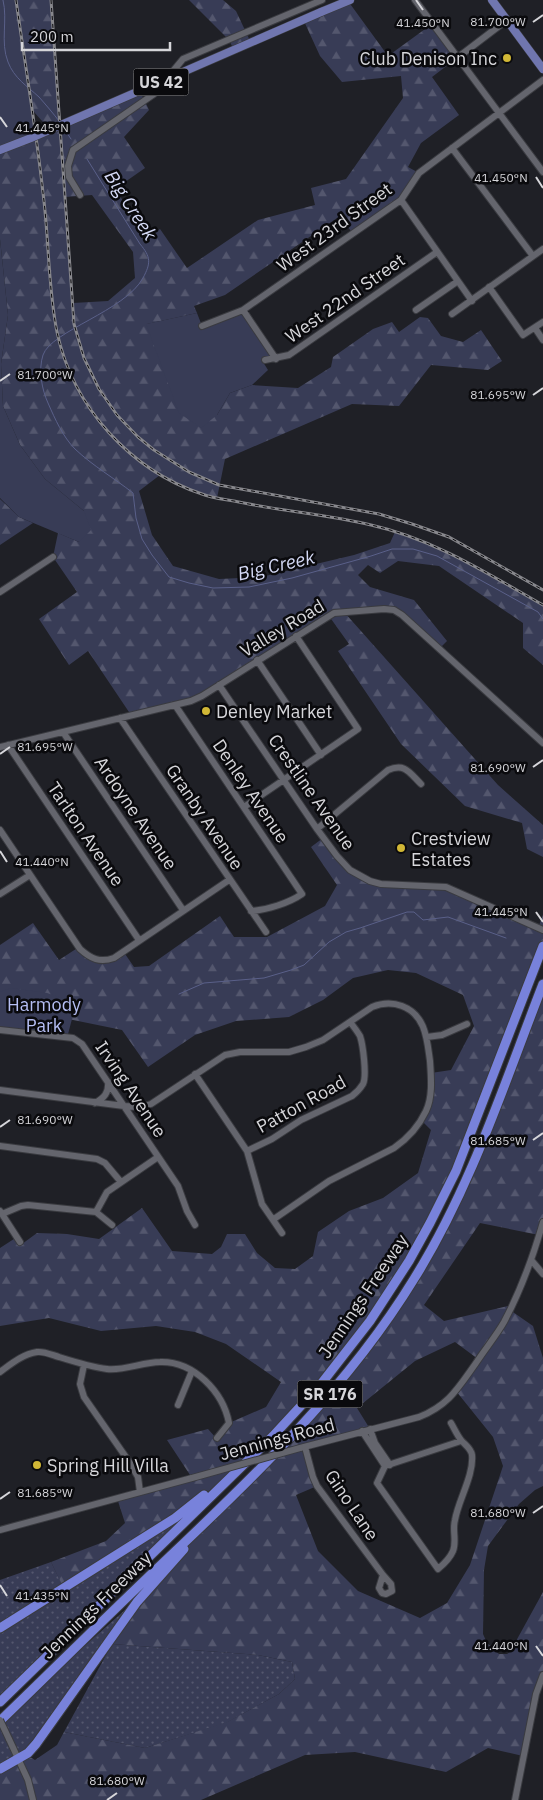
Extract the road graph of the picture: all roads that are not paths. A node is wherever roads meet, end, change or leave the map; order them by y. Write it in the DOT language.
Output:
graph roads {
  1 [pos="322,0"];
  2 [pos="415,0"];
  3 [pos="492,0"];
  4 [pos="345,1"];
  5 [pos="507,20"];
  6 [pos="457,58"];
  7 [pos="543,69"];
  8 [pos="543,80"];
  9 [pos="498,113"];
  10 [pos="452,148"];
  11 [pos="0,150"];
  12 [pos="543,172"];
  13 [pos="80,195"];
  14 [pos="401,200"];
  15 [pos="543,249"];
  16 [pos="437,252"];
  17 [pos="533,256"];
  18 [pos="458,281"];
  19 [pos="489,287"];
  20 [pos="472,302"];
  21 [pos="243,310"];
  22 [pos="416,310"];
  23 [pos="452,314"];
  24 [pos="543,322"];
  25 [pos="202,326"];
  26 [pos="534,328"];
  27 [pos="543,340"];
  28 [pos="276,359"];
  29 [pos="265,360"];
  30 [pos="53,557"];
  31 [pos="0,592"];
  32 [pos="296,636"];
  33 [pos="257,660"];
  34 [pos="219,685"];
  35 [pos="175,705"];
  36 [pos="120,718"];
  37 [pos="63,732"];
  38 [pos="543,743"];
  39 [pos="8,746"];
  40 [pos="0,747"];
  41 [pos="321,755"];
  42 [pos="283,780"];
  43 [pos="421,784"];
  44 [pos="244,807"];
  45 [pos="317,829"];
  46 [pos="0,830"];
  47 [pos="30,875"];
  48 [pos="230,880"];
  49 [pos="0,894"];
  50 [pos="184,910"];
  51 [pos="251,911"];
  52 [pos="543,930"];
  53 [pos="266,932"];
  54 [pos="139,940"];
  55 [pos="543,947"];
  56 [pos="543,984"];
  57 [pos="350,1022"];
  58 [pos="467,1024"];
  59 [pos="0,1030"];
  60 [pos="427,1037"];
  61 [pos="195,1074"];
  62 [pos="108,1082"];
  63 [pos="0,1090"];
  64 [pos="95,1102"];
  65 [pos="124,1106"];
  66 [pos="0,1146"];
  67 [pos="247,1151"];
  68 [pos="158,1157"];
  69 [pos="121,1182"];
  70 [pos="1,1212"];
  71 [pos="96,1212"];
  72 [pos="274,1219"];
  73 [pos="543,1222"];
  74 [pos="112,1225"];
  75 [pos="195,1225"];
  76 [pos="282,1233"];
  77 [pos="20,1242"];
  78 [pos="532,1261"];
  79 [pos="543,1274"];
  80 [pos="84,1364"];
  81 [pos="192,1371"];
  82 [pos="0,1372"];
  83 [pos="178,1405"];
  84 [pos="451,1423"];
  85 [pos="370,1429"];
  86 [pos="362,1431"];
  87 [pos="217,1438"];
  88 [pos="462,1441"];
  89 [pos="303,1447"];
  90 [pos="249,1458"];
  91 [pos="388,1465"];
  92 [pos="140,1492"];
  93 [pos="206,1522"];
  94 [pos="0,1530"];
  95 [pos="383,1575"];
  96 [pos="0,1628"];
  97 [pos="543,1675"];
  98 [pos="0,1702"];
  99 [pos="0,1721"];
  100 [pos="19,1759"];
  101 [pos="0,1769"];
  102 [pos="33,1800"];
  103 [pos="514,1800"];
  1 -- 13 [label="street"];
  2 -- 6 [label="street"];
  3 -- 5 [label="main road"];
  4 -- 11 [label="main road, US 42, bridge"];
  5 -- 6 [label="street"];
  5 -- 7 [label="main road"];
  6 -- 9 [label="street"];
  8 -- 9 [label="street, West 23rd Street"];
  9 -- 10 [label="street, West 23rd Street"];
  9 -- 12 [label="street"];
  10 -- 14 [label="street, West 23rd Street"];
  10 -- 17 [label="street"];
  14 -- 16 [label="street"];
  14 -- 21 [label="street, West 23rd Street"];
  15 -- 17 [label="street"];
  16 -- 18 [label="street"];
  16 -- 28 [label="street, West 22nd Street"];
  17 -- 19 [label="street"];
  18 -- 20 [label="street"];
  18 -- 22 [label="street"];
  19 -- 20 [label="street"];
  19 -- 26 [label="street"];
  20 -- 23 [label="street"];
  21 -- 25 [label="street, West 23rd Street"];
  21 -- 28 [label="street"];
  24 -- 26 [label="street"];
  26 -- 27 [label="street"];
  28 -- 29 [label="street, West 22nd Street"];
  30 -- 31 [label="street"];
  32 -- 33 [label="street, Valley Road"];
  32 -- 38 [label="street, Valley Road"];
  32 -- 41 [label="street"];
  33 -- 34 [label="street, Valley Road"];
  33 -- 41 [label="street"];
  34 -- 35 [label="street, Valley Road"];
  34 -- 42 [label="street, Crestline Avenue"];
  35 -- 36 [label="street, Valley Road"];
  35 -- 44 [label="street, Denley Avenue"];
  36 -- 37 [label="street, Valley Road"];
  36 -- 48 [label="street, Granby Avenue"];
  37 -- 39 [label="street, Valley Road"];
  37 -- 50 [label="street, Ardoyne Avenue"];
  39 -- 40 [label="street, Valley Road"];
  39 -- 54 [label="street, Tarlton Avenue"];
  41 -- 42 [label="street"];
  42 -- 44 [label="street"];
  42 -- 45 [label="street, Crestline Avenue"];
  43 -- 45 [label="street"];
  44 -- 51 [label="street, Denley Avenue"];
  45 -- 52 [label="street, Crestline Avenue"];
  46 -- 47 [label="street"];
  47 -- 49 [label="street"];
  47 -- 54 [label="street"];
  48 -- 50 [label="street"];
  48 -- 51 [label="street, Granby Avenue"];
  50 -- 54 [label="street"];
  51 -- 53 [label="street, Granby Avenue"];
  55 -- 90 [label="highway, Jennings Freeway / SR 176"];
  56 -- 93 [label="highway, Jennings Freeway / SR 176"];
  57 -- 60 [label="street"];
  57 -- 61 [label="street"];
  57 -- 67 [label="street, Patton Road"];
  58 -- 60 [label="street"];
  59 -- 62 [label="street, Irving Avenue"];
  60 -- 72 [label="street"];
  61 -- 65 [label="street"];
  61 -- 67 [label="street"];
  62 -- 64 [label="street"];
  62 -- 65 [label="street, Irving Avenue"];
  63 -- 64 [label="street"];
  64 -- 65 [label="street"];
  65 -- 68 [label="street, Irving Avenue"];
  66 -- 69 [label="street"];
  67 -- 72 [label="street"];
  68 -- 69 [label="street"];
  68 -- 75 [label="street, Irving Avenue"];
  69 -- 71 [label="street"];
  70 -- 71 [label="street"];
  70 -- 77 [label="street"];
  71 -- 74 [label="street"];
  72 -- 76 [label="street"];
  73 -- 78 [label="street, Jennings Road"];
  78 -- 79 [label="street"];
  78 -- 85 [label="street, Jennings Road"];
  80 -- 81 [label="street"];
  80 -- 82 [label="street"];
  80 -- 92 [label="street"];
  81 -- 83 [label="street"];
  81 -- 87 [label="street"];
  84 -- 88 [label="street"];
  85 -- 86 [label="street, Jennings Road"];
  85 -- 91 [label="street"];
  86 -- 89 [label="street, Jennings Road"];
  86 -- 91 [label="street"];
  88 -- 91 [label="street"];
  88 -- 91 [label="street"];
  89 -- 92 [label="street, Jennings Road, bridge"];
  89 -- 95 [label="street, Gino Lane"];
  90 -- 96 [label="highway"];
  90 -- 98 [label="highway, Jennings Freeway / SR 176"];
  92 -- 94 [label="street, Jennings Road"];
  93 -- 99 [label="highway, Jennings Freeway / SR 176"];
  93 -- 100 [label="highway"];
  97 -- 103 [label="street"];
  99 -- 100 [label="street, bridge"];
  100 -- 101 [label="highway"];
  100 -- 102 [label="street"];
}
